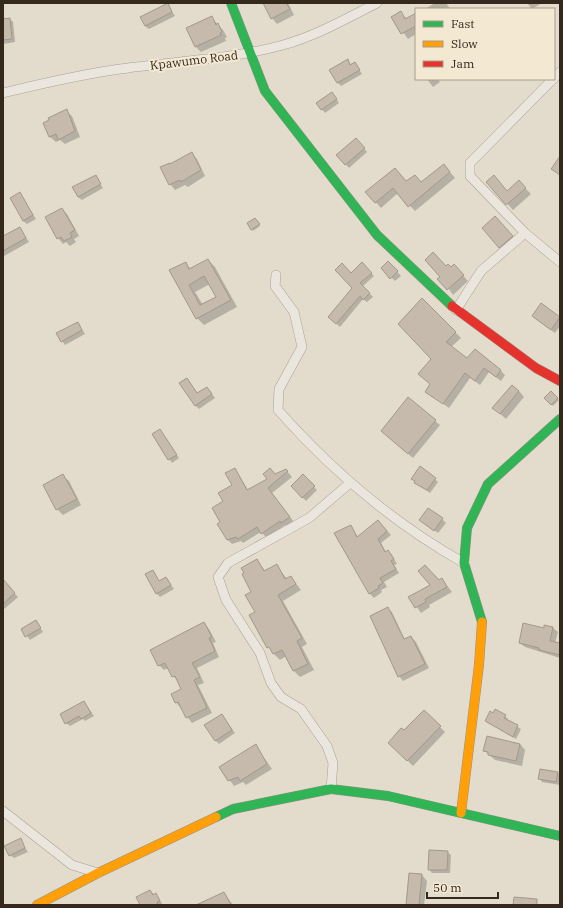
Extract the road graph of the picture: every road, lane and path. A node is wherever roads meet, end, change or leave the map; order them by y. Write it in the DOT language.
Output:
graph roads {
  1 [pos="232,3"];
  2 [pos="377,3"];
  3 [pos="250,52"];
  4 [pos="552,80"];
  5 [pos="3,93"];
  6 [pos="525,233"];
  7 [pos="560,262"];
  8 [pos="276,274"];
  9 [pos="456,310"];
  10 [pos="560,381"];
  11 [pos="560,419"];
  12 [pos="350,483"];
  13 [pos="464,563"];
  14 [pos="331,789"];
  15 [pos="3,811"];
  16 [pos="461,813"];
  17 [pos="560,836"];
  18 [pos="98,873"];
  19 [pos="38,905"];
  1 -- 3 [label="street"];
  2 -- 3 [label="street, Kpawumo Road"];
  3 -- 5 [label="street, Kpawumo Road"];
  3 -- 9 [label="street"];
  4 -- 6 [label="street"];
  6 -- 7 [label="street"];
  6 -- 9 [label="street"];
  8 -- 12 [label="street"];
  9 -- 10 [label="street"];
  11 -- 13 [label="street"];
  12 -- 13 [label="street"];
  12 -- 14 [label="street"];
  13 -- 16 [label="street"];
  14 -- 16 [label="street"];
  14 -- 18 [label="street"];
  15 -- 18 [label="street"];
  16 -- 17 [label="street"];
  18 -- 19 [label="street"];
}
